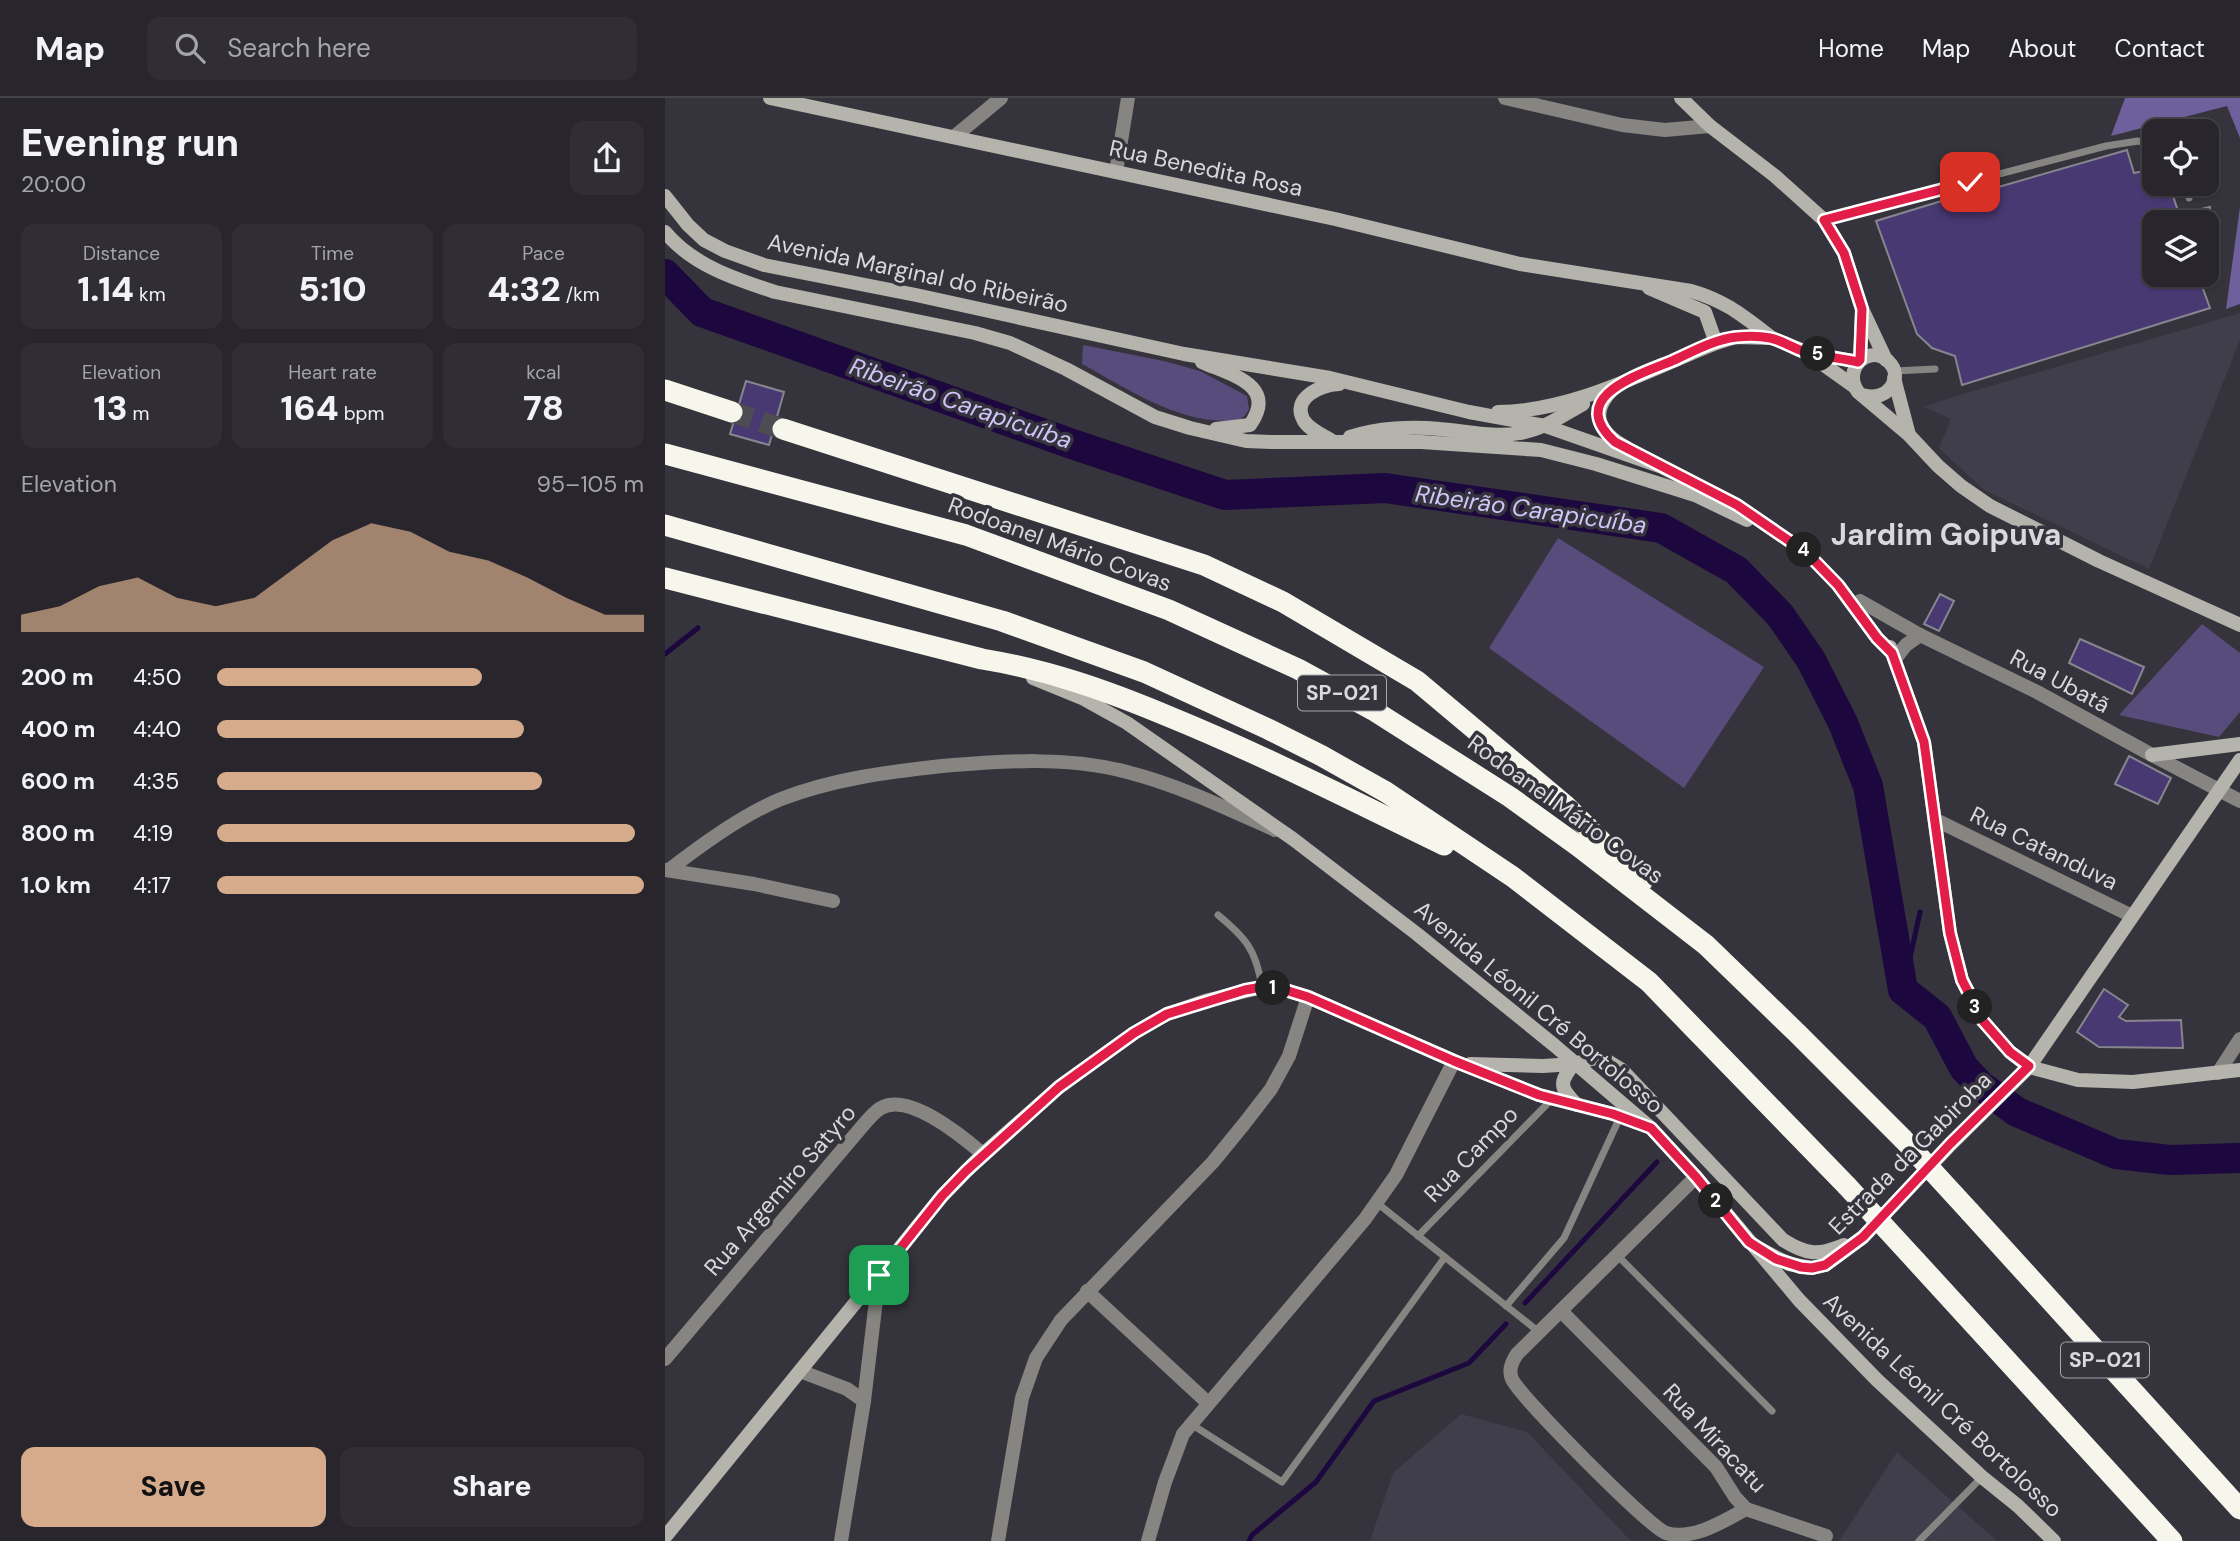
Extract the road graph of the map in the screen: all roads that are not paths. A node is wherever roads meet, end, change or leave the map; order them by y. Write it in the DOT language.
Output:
graph roads {
  1 [pos="770,98"];
  2 [pos="1001,98"];
  3 [pos="1128,98"];
  4 [pos="1505,98"];
  5 [pos="1681,98"];
  6 [pos="1710,126"];
  7 [pos="954,137"];
  8 [pos="2142,142"];
  9 [pos="1116,173"];
  10 [pos="665,196"];
  11 [pos="1824,220"];
  12 [pos="665,232"];
  13 [pos="1632,281"];
  14 [pos="1862,309"];
  15 [pos="1772,338"];
  16 [pos="1716,343"];
  17 [pos="1806,352"];
  18 [pos="1184,354"];
  19 [pos="1859,361"];
  20 [pos="1935,369"];
  21 [pos="1891,370"];
  22 [pos="1350,383"];
  23 [pos="1617,384"];
  24 [pos="665,390"];
  25 [pos="1859,391"];
  26 [pos="732,412"];
  27 [pos="1469,412"];
  28 [pos="1545,426"];
  29 [pos="1190,428"];
  30 [pos="783,429"];
  31 [pos="1909,435"];
  32 [pos="1335,441"];
  33 [pos="665,454"];
  34 [pos="1662,467"];
  35 [pos="665,525"];
  36 [pos="1786,539"];
  37 [pos="665,578"];
  38 [pos="1838,585"];
  39 [pos="1860,601"];
  40 [pos="2240,625"];
  41 [pos="1920,635"];
  42 [pos="1893,656"];
  43 [pos="982,659"];
  44 [pos="2240,744"];
  45 [pos="2152,755"];
  46 [pos="2240,761"];
  47 [pos="2219,791"];
  48 [pos="2240,801"];
  49 [pos="1936,820"];
  50 [pos="1293,839"];
  51 [pos="667,870"];
  52 [pos="1513,877"];
  53 [pos="833,901"];
  54 [pos="1218,915"];
  55 [pos="2132,916"];
  56 [pos="1706,945"];
  57 [pos="1262,987"];
  58 [pos="1308,997"];
  59 [pos="2240,1039"];
  60 [pos="1458,1062"];
  61 [pos="1574,1064"];
  62 [pos="2029,1066"];
  63 [pos="2240,1070"];
  64 [pos="2218,1073"];
  65 [pos="1552,1099"];
  66 [pos="1577,1105"];
  67 [pos="1620,1116"];
  68 [pos="1651,1128"];
  69 [pos="983,1154"];
  70 [pos="1696,1177"];
  71 [pos="1376,1203"];
  72 [pos="1418,1236"];
  73 [pos="1863,1237"];
  74 [pos="1749,1242"];
  75 [pos="1618,1256"];
  76 [pos="1445,1257"];
  77 [pos="879,1275"];
  78 [pos="1087,1291"];
  79 [pos="1506,1306"];
  80 [pos="1561,1311"];
  81 [pos="1539,1332"];
  82 [pos="665,1359"];
  83 [pos="800,1371"];
  84 [pos="864,1401"];
  85 [pos="1208,1402"];
  86 [pos="1772,1411"];
  87 [pos="1191,1424"];
  88 [pos="1982,1477"];
  89 [pos="1746,1509"];
  90 [pos="2240,1509"];
  91 [pos="1826,1536"];
  92 [pos="665,1537"];
  93 [pos="841,1541"];
  94 [pos="998,1541"];
  95 [pos="1148,1541"];
  96 [pos="1919,1541"];
  97 [pos="2054,1541"];
  98 [pos="2172,1541"];
  1 -- 7 [label="main road, Rua Benedita Rosa"];
  2 -- 7 [label="street"];
  3 -- 9 [label="street"];
  4 -- 6 [label="street"];
  5 -- 6 [label="main road"];
  6 -- 11 [label="main road"];
  7 -- 9 [label="main road, Rua Benedita Rosa"];
  8 -- 11 [label="lane"];
  9 -- 13 [label="main road, Rua Benedita Rosa"];
  10 -- 18 [label="main road, Avenida Marginal do Ribeirão"];
  11 -- 14 [label="main road"];
  12 -- 29 [label="main road, Avenida Marginal do Ribeirão"];
  13 -- 15 [label="main road, Rua Benedita Rosa"];
  13 -- 16 [label="main road, Rua Benedita Rosa"];
  14 -- 19 [label="main road"];
  14 -- 21 [label="main road"];
  15 -- 16 [label="main road, Rua Benedita Rosa"];
  15 -- 17 [label="main road, Rua Benedita Rosa"];
  16 -- 23 [label="main road"];
  17 -- 19 [label="main road, Rua Benedita Rosa"];
  17 -- 25 [label="main road, Rua Benedita Rosa"];
  18 -- 22 [label="main road, Avenida Marginal do Ribeirão"];
  18 -- 29 [label="main road, Avenida Marginal do Ribeirão"];
  19 -- 21 [label="main road"];
  19 -- 25 [label="main road"];
  20 -- 21 [label="lane"];
  21 -- 25 [label="main road"];
  21 -- 31 [label="main road"];
  22 -- 27 [label="main road, Avenida Marginal do Ribeirão"];
  22 -- 32 [label="main road, Avenida Marginal do Ribeirão"];
  23 -- 27 [label="main road"];
  23 -- 28 [label="main road, Avenida Marginal do Ribeirão"];
  23 -- 34 [label="main road, Avenida Marginal do Ribeirão"];
  24 -- 26 [label="highway"];
  25 -- 31 [label="main road, Rua Benedita Rosa"];
  27 -- 28 [label="main road, Avenida Marginal do Ribeirão"];
  28 -- 32 [label="main road, Avenida Marginal do Ribeirão"];
  28 -- 34 [label="main road, Avenida Marginal do Ribeirão"];
  29 -- 32 [label="main road, Avenida Marginal do Ribeirão"];
  30 -- 56 [label="highway"];
  31 -- 40 [label="main road, Rua Benedita Rosa"];
  32 -- 36 [label="main road, Avenida Marginal do Ribeirão"];
  33 -- 56 [label="highway, Rodoanel Mário Covas / SP-021"];
  34 -- 36 [label="main road, Avenida Marginal do Ribeirão"];
  35 -- 52 [label="highway, SP-021"];
  36 -- 38 [label="main road"];
  37 -- 43 [label="highway"];
  38 -- 39 [label="main road"];
  38 -- 42 [label="main road"];
  39 -- 41 [label="street, Rua Ubatã"];
  39 -- 42 [label="main road"];
  41 -- 42 [label="street"];
  41 -- 45 [label="street, Rua Ubatã"];
  42 -- 49 [label="main road"];
  43 -- 50 [label="main road, Avenida Léonil Cré Bortolosso"];
  43 -- 52 [label="highway"];
  44 -- 45 [label="main road"];
  45 -- 47 [label="street, Rua Ubatã"];
  46 -- 47 [label="main road, Estrada da Gabiroba"];
  47 -- 48 [label="street, Rua Ubatã"];
  47 -- 55 [label="main road, Estrada da Gabiroba"];
  49 -- 55 [label="street, Rua Catanduva"];
  49 -- 62 [label="main road"];
  50 -- 51 [label="street"];
  50 -- 61 [label="main road, Avenida Léonil Cré Bortolosso"];
  51 -- 53 [label="street"];
  52 -- 98 [label="highway, SP-021, bridge"];
  54 -- 57 [label="lane"];
  55 -- 62 [label="main road, Estrada da Gabiroba"];
  56 -- 90 [label="highway, Rodoanel Mário Covas / SP-021, bridge"];
  57 -- 58 [label="main road"];
  57 -- 69 [label="main road"];
  58 -- 60 [label="main road"];
  58 -- 78 [label="street"];
  59 -- 64 [label="street"];
  60 -- 61 [label="main road"];
  60 -- 65 [label="main road"];
  60 -- 71 [label="street"];
  61 -- 66 [label="main road"];
  61 -- 68 [label="main road, Avenida Léonil Cré Bortolosso"];
  61 -- 73 [label="main road"];
  62 -- 64 [label="main road"];
  62 -- 73 [label="main road, Estrada da Gabiroba"];
  63 -- 64 [label="main road"];
  65 -- 66 [label="main road"];
  65 -- 72 [label="lane, Rua Campo"];
  66 -- 67 [label="main road"];
  67 -- 68 [label="main road"];
  67 -- 79 [label="lane"];
  68 -- 70 [label="main road, Avenida Léonil Cré Bortolosso"];
  69 -- 77 [label="main road"];
  69 -- 82 [label="street, Rua Argemiro Satyro"];
  70 -- 74 [label="main road, Avenida Léonil Cré Bortolosso"];
  70 -- 75 [label="street"];
  71 -- 72 [label="lane"];
  71 -- 85 [label="street"];
  72 -- 76 [label="lane"];
  73 -- 74 [label="main road, Estrada da Gabiroba"];
  74 -- 88 [label="main road, Avenida Léonil Cré Bortolosso"];
  75 -- 80 [label="street"];
  75 -- 86 [label="lane"];
  76 -- 79 [label="lane"];
  76 -- 87 [label="lane"];
  77 -- 83 [label="main road"];
  77 -- 84 [label="street"];
  78 -- 85 [label="street"];
  78 -- 94 [label="street"];
  79 -- 81 [label="lane"];
  80 -- 81 [label="street"];
  80 -- 89 [label="street, Rua Miracatu"];
  81 -- 89 [label="street"];
  83 -- 84 [label="street"];
  83 -- 92 [label="main road"];
  84 -- 93 [label="street"];
  85 -- 87 [label="street"];
  87 -- 95 [label="street"];
  88 -- 96 [label="lane"];
  88 -- 97 [label="main road, Avenida Léonil Cré Bortolosso"];
  89 -- 91 [label="street, Rua Miracatu"];
}
